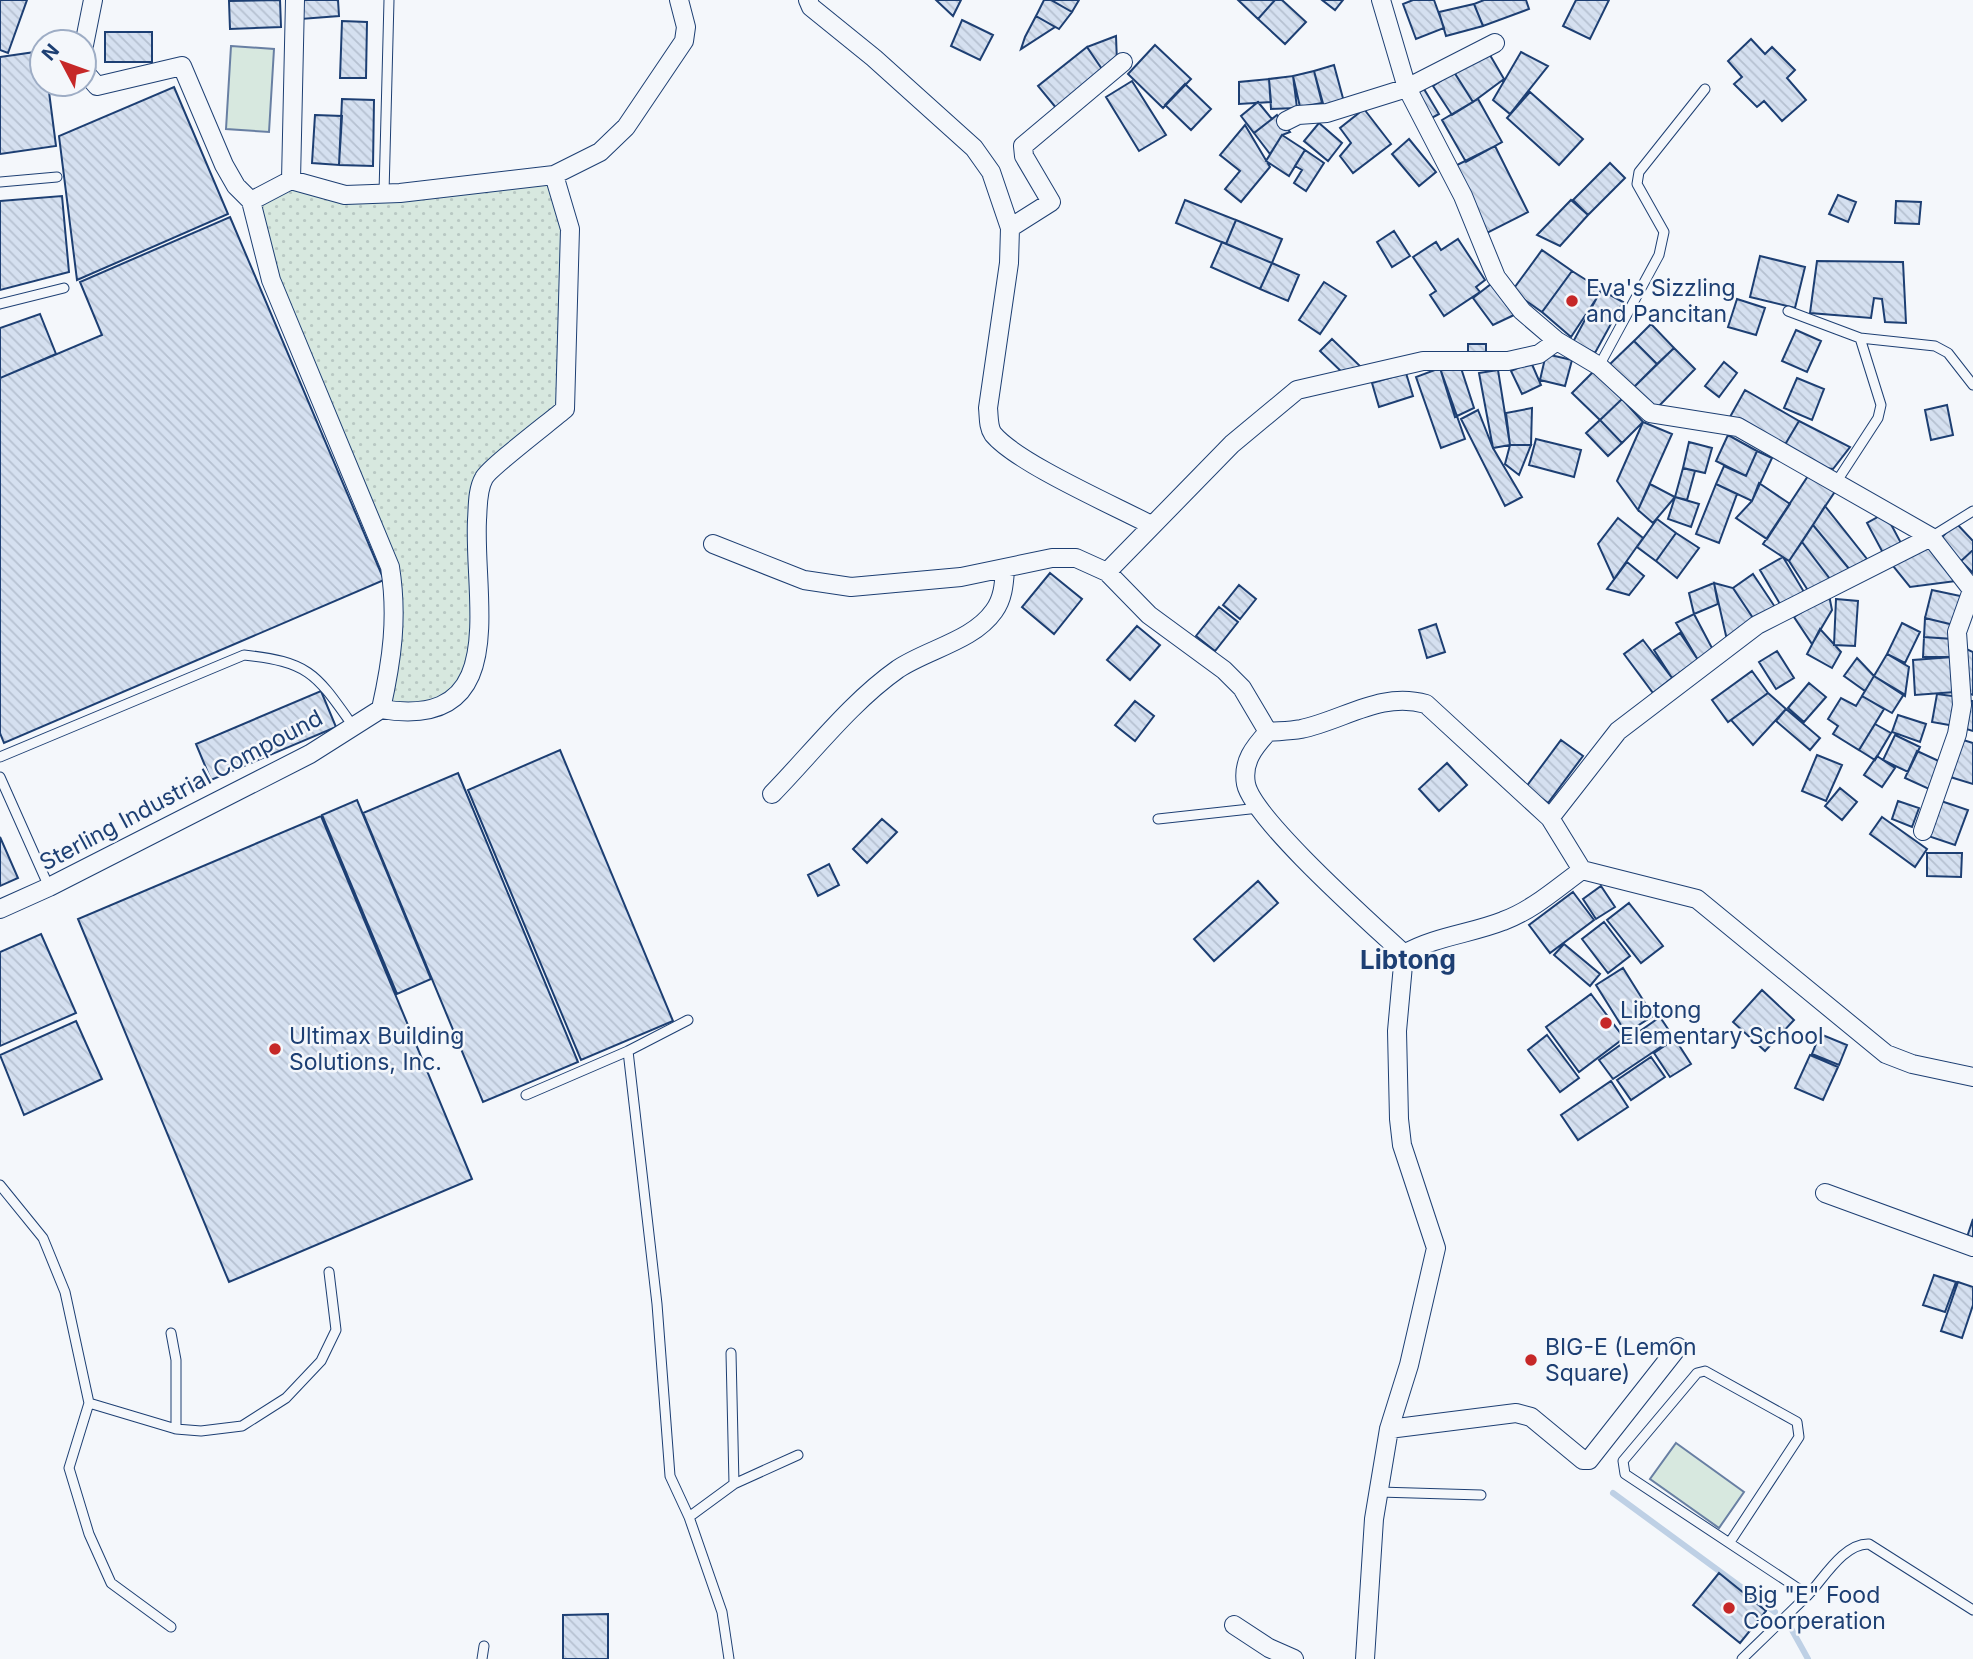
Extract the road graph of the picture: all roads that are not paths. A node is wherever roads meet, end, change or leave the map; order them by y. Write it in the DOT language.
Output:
graph roads {
  1 [pos="93,0"];
  2 [pos="295,0"];
  3 [pos="389,0"];
  4 [pos="679,0"];
  5 [pos="808,0"];
  6 [pos="1381,0"];
  7 [pos="87,28"];
  8 [pos="1495,43"];
  9 [pos="1123,62"];
  10 [pos="98,86"];
  11 [pos="1407,89"];
  12 [pos="1705,89"];
  13 [pos="1286,121"];
  14 [pos="554,175"];
  15 [pos="57,177"];
  16 [pos="291,180"];
  17 [pos="0,182"];
  18 [pos="384,193"];
  19 [pos="251,201"];
  20 [pos="1010,228"];
  21 [pos="64,288"];
  22 [pos="0,304"];
  23 [pos="1788,311"];
  24 [pos="1860,338"];
  25 [pos="1557,341"];
  26 [pos="1599,366"];
  27 [pos="1973,385"];
  28 [pos="1837,481"];
  29 [pos="1973,511"];
  30 [pos="1151,525"];
  31 [pos="1931,537"];
  32 [pos="713,544"];
  33 [pos="1005,570"];
  34 [pos="1107,572"];
  35 [pos="1972,591"];
  36 [pos="381,709"];
  37 [pos="353,726"];
  38 [pos="1268,732"];
  39 [pos="0,757"];
  40 [pos="0,776"];
  41 [pos="772,794"];
  42 [pos="1261,808"];
  43 [pos="1550,818"];
  44 [pos="1158,819"];
  45 [pos="1923,831"];
  46 [pos="1582,870"];
  47 [pos="49,887"];
  48 [pos="0,909"];
  49 [pos="1404,954"];
  50 [pos="688,1020"];
  51 [pos="628,1051"];
  52 [pos="1973,1077"];
  53 [pos="526,1095"];
  54 [pos="0,1185"];
  55 [pos="1825,1193"];
  56 [pos="1973,1247"];
  57 [pos="329,1272"];
  58 [pos="171,1333"];
  59 [pos="1678,1347"];
  60 [pos="731,1353"];
  61 [pos="89,1403"];
  62 [pos="176,1429"];
  63 [pos="1389,1429"];
  64 [pos="798,1455"];
  65 [pos="734,1484"];
  66 [pos="1379,1492"];
  67 [pos="1481,1495"];
  68 [pos="689,1517"];
  69 [pos="1730,1542"];
  70 [pos="1808,1595"];
  71 [pos="1973,1610"];
  72 [pos="1234,1625"];
  73 [pos="171,1627"];
  74 [pos="484,1646"];
  75 [pos="482,1659"];
  76 [pos="729,1659"];
  77 [pos="1294,1659"];
  78 [pos="1365,1659"];
  79 [pos="1742,1659"];
  1 -- 7 [label="street"];
  2 -- 16 [label="street"];
  3 -- 18 [label="lane"];
  4 -- 14 [label="street"];
  5 -- 20 [label="street"];
  6 -- 11 [label="street"];
  8 -- 11 [label="street"];
  9 -- 20 [label="street"];
  10 -- 19 [label="street"];
  11 -- 13 [label="street"];
  11 -- 25 [label="street"];
  12 -- 26 [label="lane"];
  14 -- 18 [label="street"];
  14 -- 36 [label="street"];
  15 -- 17 [label="lane"];
  16 -- 18 [label="street"];
  16 -- 19 [label="street"];
  19 -- 36 [label="street"];
  20 -- 30 [label="street"];
  21 -- 22 [label="lane"];
  23 -- 24 [label="lane"];
  24 -- 27 [label="lane"];
  24 -- 28 [label="lane"];
  25 -- 26 [label="street"];
  25 -- 30 [label="street"];
  26 -- 28 [label="street"];
  28 -- 31 [label="street"];
  29 -- 31 [label="lane"];
  30 -- 34 [label="street"];
  31 -- 35 [label="street"];
  31 -- 43 [label="street"];
  32 -- 33 [label="street"];
  33 -- 34 [label="street"];
  33 -- 41 [label="street"];
  34 -- 38 [label="street"];
  35 -- 45 [label="street"];
  36 -- 37 [label="street, Sterling Industrial Compound"];
  37 -- 39 [label="lane"];
  37 -- 47 [label="street, Sterling Industrial Compound"];
  38 -- 42 [label="street"];
  38 -- 43 [label="street"];
  40 -- 47 [label="lane"];
  42 -- 44 [label="lane"];
  42 -- 49 [label="street"];
  43 -- 46 [label="street"];
  46 -- 49 [label="street"];
  46 -- 52 [label="street"];
  47 -- 48 [label="street, Sterling Industrial Compound"];
  49 -- 63 [label="street"];
  50 -- 51 [label="lane"];
  51 -- 53 [label="lane"];
  51 -- 68 [label="lane"];
  54 -- 61 [label="lane"];
  55 -- 56 [label="street"];
  57 -- 62 [label="lane"];
  58 -- 62 [label="lane"];
  59 -- 63 [label="street"];
  60 -- 65 [label="lane"];
  61 -- 62 [label="lane"];
  61 -- 73 [label="lane"];
  63 -- 66 [label="street"];
  64 -- 65 [label="lane"];
  65 -- 68 [label="lane"];
  66 -- 67 [label="lane"];
  66 -- 78 [label="street"];
  68 -- 76 [label="lane"];
  69 -- 69 [label="lane"];
  69 -- 70 [label="lane"];
  70 -- 71 [label="lane"];
  70 -- 79 [label="lane"];
  72 -- 77 [label="street"];
  74 -- 75 [label="lane"];
}
